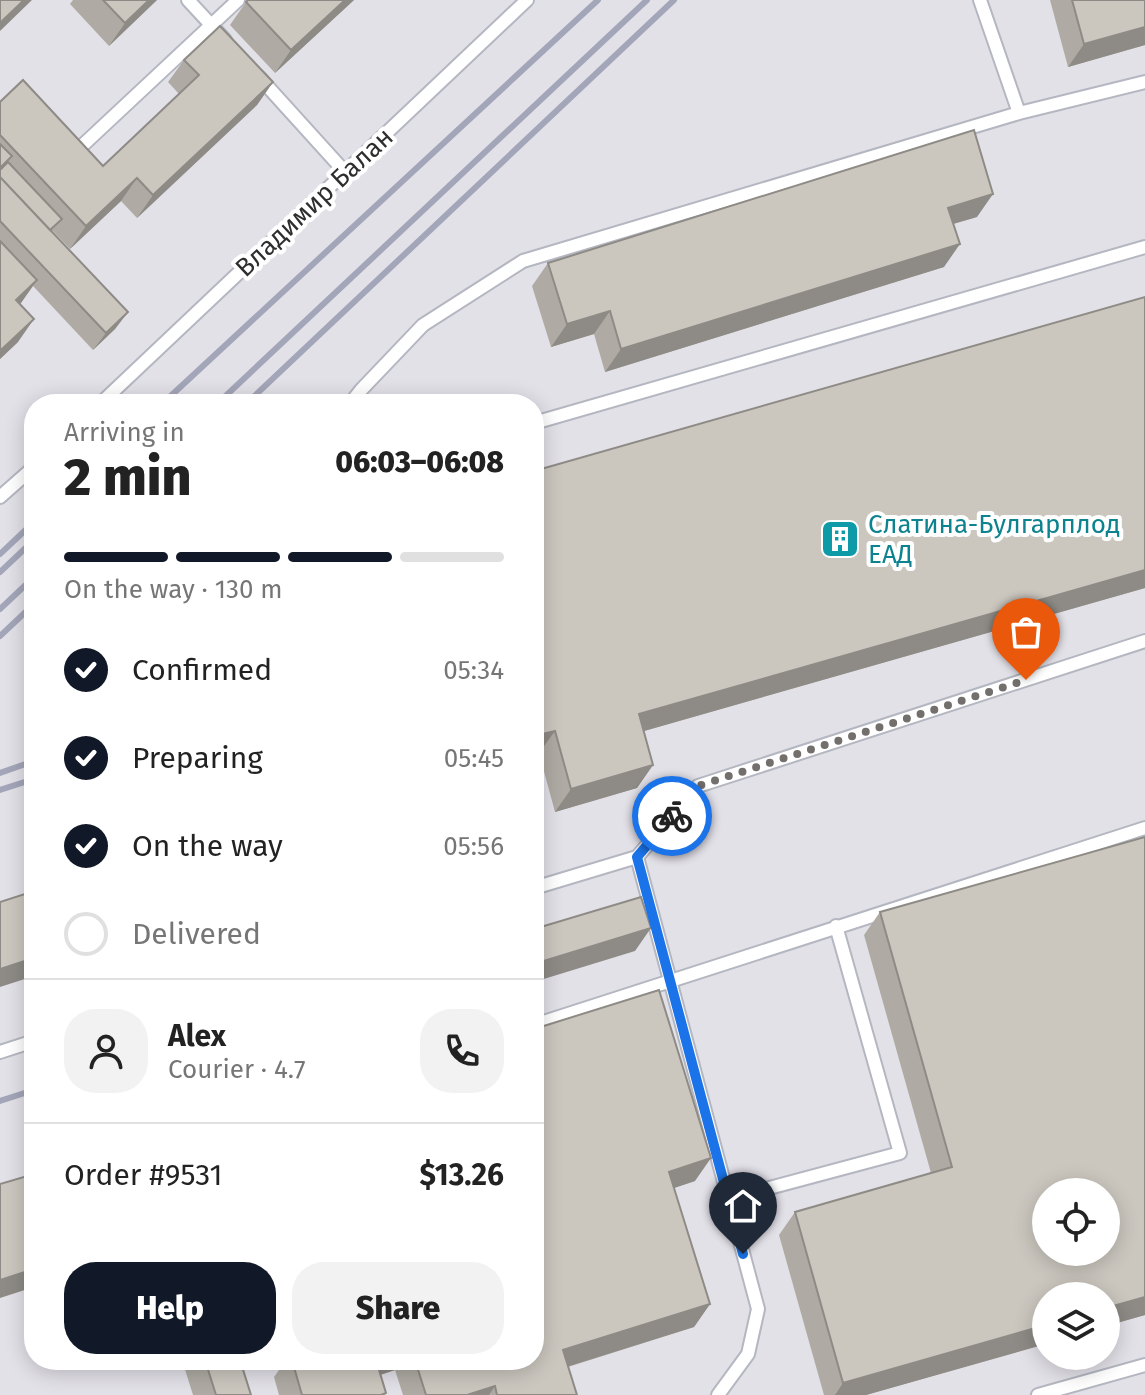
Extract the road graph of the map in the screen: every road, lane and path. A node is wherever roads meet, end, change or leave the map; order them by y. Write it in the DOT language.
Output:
graph roads {
  1 [pos="188,0"];
  2 [pos="238,0"];
  3 [pos="527,0"];
  4 [pos="980,0"];
  5 [pos="211,25"];
  6 [pos="232,48"];
  7 [pos="252,70"];
  8 [pos="1145,82"];
  9 [pos="1019,113"];
  10 [pos="84,144"];
  11 [pos="345,172"];
  12 [pos="1145,247"];
  13 [pos="111,394"];
  14 [pos="359,394"];
  15 [pos="544,420"];
  16 [pos="24,476"];
  17 [pos="0,497"];
  18 [pos="1145,641"];
  19 [pos="1145,828"];
  20 [pos="637,857"];
  21 [pos="544,885"];
  22 [pos="836,926"];
  23 [pos="668,979"];
  24 [pos="544,1022"];
  25 [pos="24,1044"];
  26 [pos="0,1052"];
  27 [pos="728,1199"];
  28 [pos="1145,1365"];
  29 [pos="718,1395"];
  30 [pos="1038,1395"];
  1 -- 5 [label="lane"];
  2 -- 5 [label="lane"];
  3 -- 11 [label="lane, Владимир Балан"];
  4 -- 9 [label="lane"];
  5 -- 6 [label="lane"];
  5 -- 10 [label="lane"];
  7 -- 11 [label="lane"];
  8 -- 9 [label="lane"];
  9 -- 14 [label="lane"];
  11 -- 13 [label="lane, Владимир Балан"];
  12 -- 15 [label="lane"];
  16 -- 17 [label="lane"];
  18 -- 20 [label="lane"];
  19 -- 22 [label="lane"];
  20 -- 21 [label="lane"];
  20 -- 23 [label="lane"];
  22 -- 23 [label="lane"];
  22 -- 27 [label="lane"];
  23 -- 24 [label="lane"];
  23 -- 27 [label="lane"];
  25 -- 26 [label="lane"];
  27 -- 29 [label="lane"];
  28 -- 30 [label="lane"];
}
